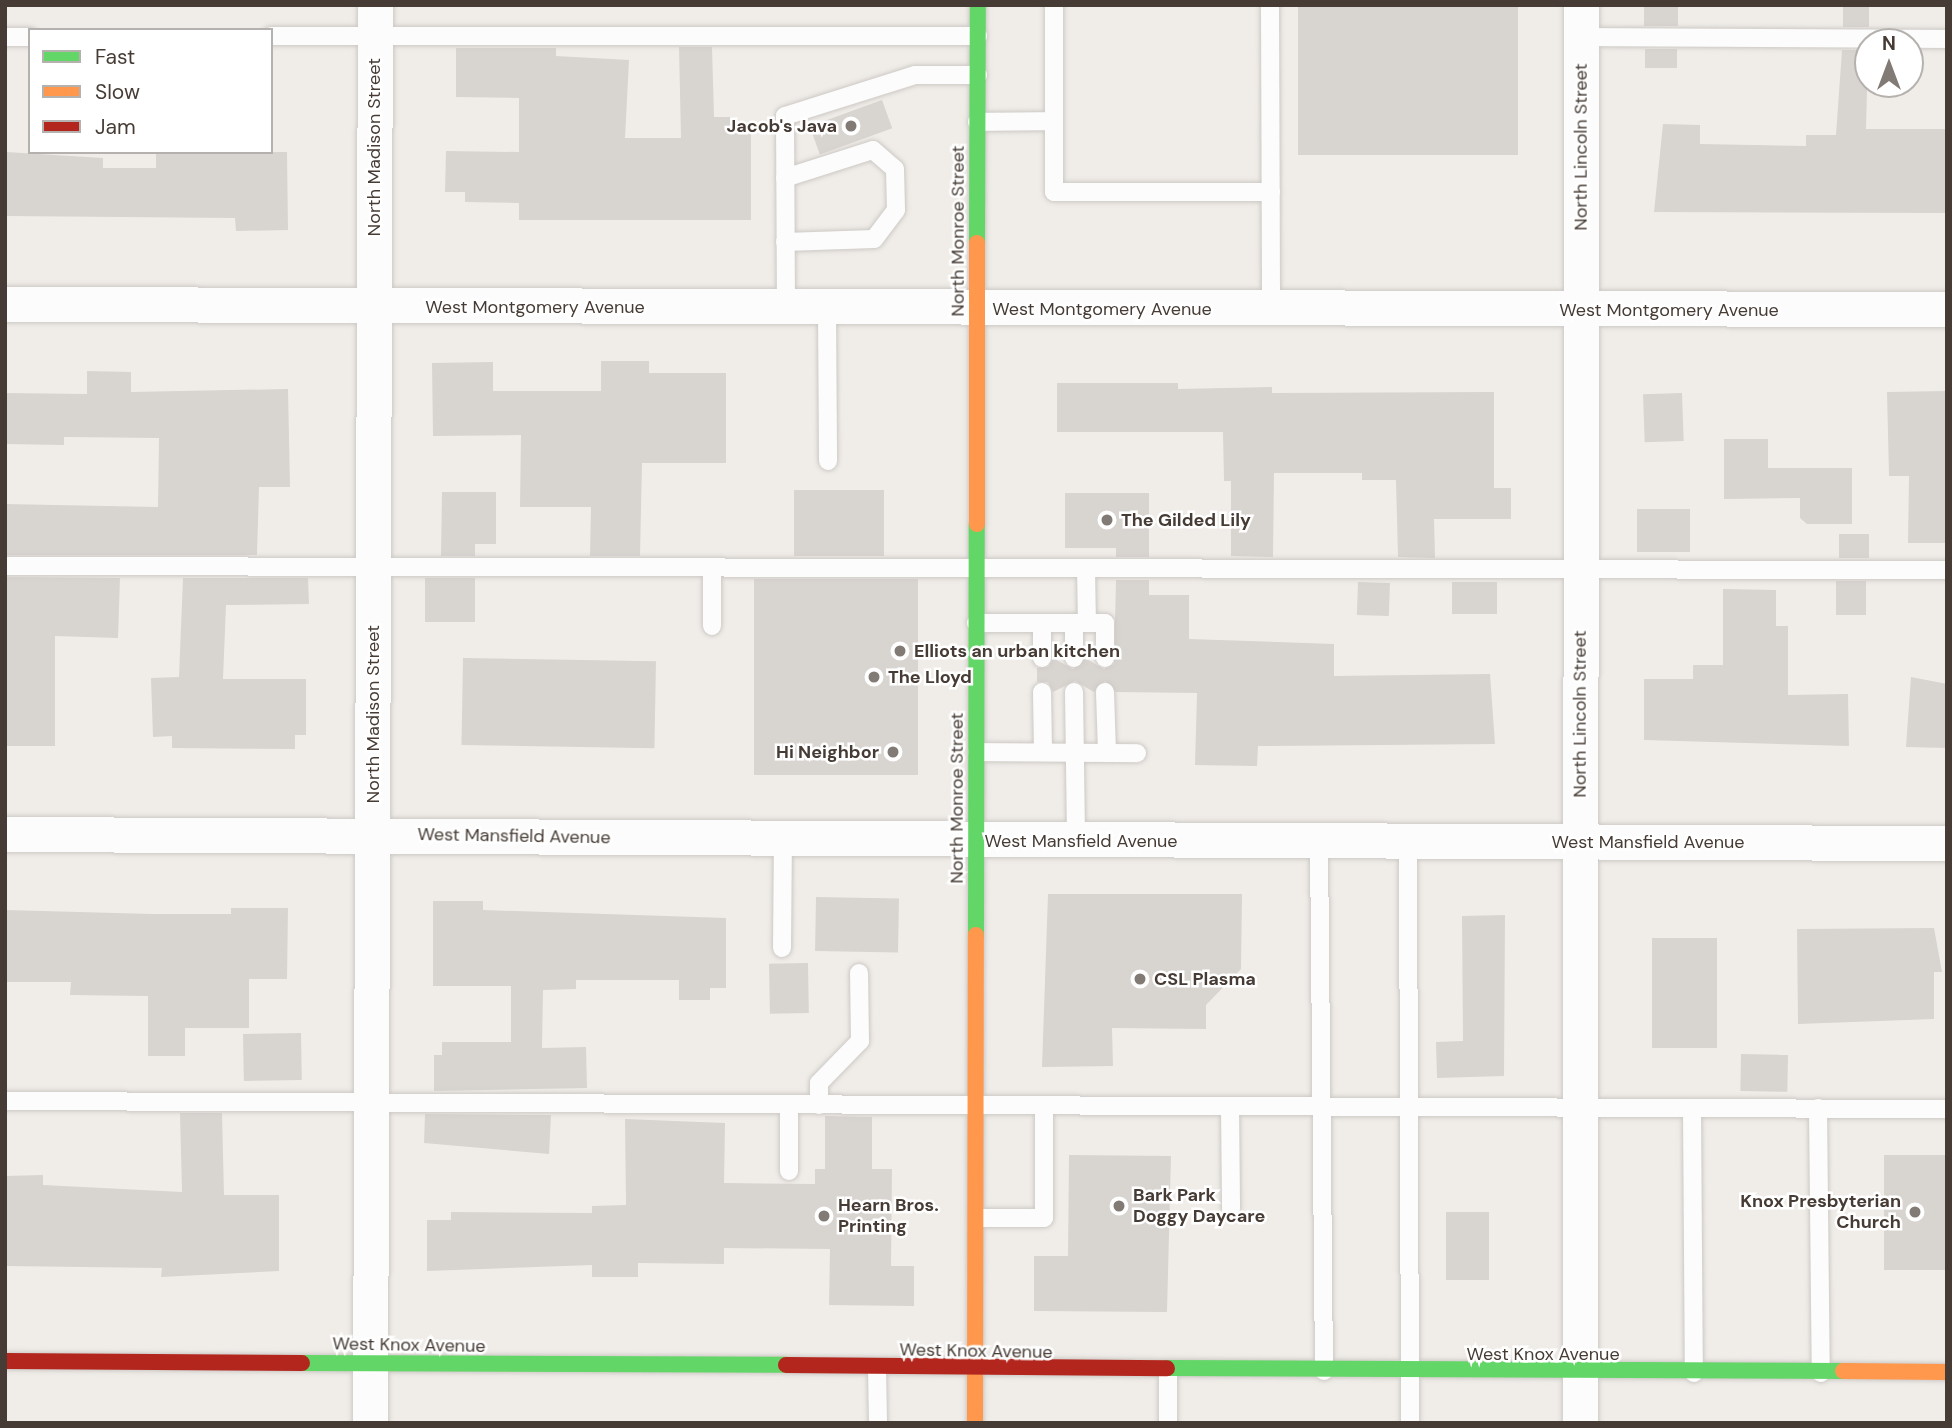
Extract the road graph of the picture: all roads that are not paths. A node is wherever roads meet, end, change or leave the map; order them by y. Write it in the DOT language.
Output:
graph roads {
  1 [pos="978,5"];
  2 [pos="1054,5"];
  3 [pos="1270,5"];
  4 [pos="375,20"];
  5 [pos="1581,21"];
  6 [pos="273,36"];
  7 [pos="978,36"];
  8 [pos="5,37"];
  9 [pos="28,37"];
  10 [pos="1947,39"];
  11 [pos="978,75"];
  12 [pos="1054,121"];
  13 [pos="977,122"];
  14 [pos="785,177"];
  15 [pos="1270,192"];
  16 [pos="785,242"];
  17 [pos="5,304"];
  18 [pos="373,307"];
  19 [pos="786,308"];
  20 [pos="827,308"];
  21 [pos="976,308"];
  22 [pos="1271,309"];
  23 [pos="1947,309"];
  24 [pos="1580,311"];
  25 [pos="828,461"];
  26 [pos="5,566"];
  27 [pos="373,567"];
  28 [pos="712,568"];
  29 [pos="976,568"];
  30 [pos="1086,568"];
  31 [pos="1580,569"];
  32 [pos="1947,570"];
  33 [pos="976,623"];
  34 [pos="1042,623"];
  35 [pos="1080,623"];
  36 [pos="712,626"];
  37 [pos="1042,658"];
  38 [pos="1074,658"];
  39 [pos="1105,658"];
  40 [pos="1042,692"];
  41 [pos="1074,692"];
  42 [pos="1105,692"];
  43 [pos="977,752"];
  44 [pos="1043,752"];
  45 [pos="1075,753"];
  46 [pos="1107,753"];
  47 [pos="1138,753"];
  48 [pos="5,834"];
  49 [pos="372,834"];
  50 [pos="783,839"];
  51 [pos="976,841"];
  52 [pos="1076,841"];
  53 [pos="1318,842"];
  54 [pos="1408,842"];
  55 [pos="1580,842"];
  56 [pos="1947,843"];
  57 [pos="782,948"];
  58 [pos="859,974"];
  59 [pos="371,1099"];
  60 [pos="5,1101"];
  61 [pos="789,1105"];
  62 [pos="819,1105"];
  63 [pos="977,1107"];
  64 [pos="1044,1107"];
  65 [pos="1230,1107"];
  66 [pos="1321,1107"];
  67 [pos="1410,1107"];
  68 [pos="1578,1107"];
  69 [pos="1692,1108"];
  70 [pos="1818,1108"];
  71 [pos="1947,1109"];
  72 [pos="789,1171"];
  73 [pos="1231,1209"];
  74 [pos="977,1218"];
  75 [pos="5,1362"];
  76 [pos="371,1364"];
  77 [pos="877,1369"];
  78 [pos="975,1371"];
  79 [pos="1168,1372"];
  80 [pos="1324,1372"];
  81 [pos="1947,1372"];
  82 [pos="1411,1373"];
  83 [pos="1694,1373"];
  84 [pos="1821,1373"];
  85 [pos="1580,1374"];
  86 [pos="370,1423"];
  87 [pos="878,1423"];
  88 [pos="975,1423"];
  89 [pos="1168,1423"];
  90 [pos="1410,1423"];
  91 [pos="1580,1423"];
  1 -- 7 [label="street, North Monroe Street"];
  2 -- 12 [label="lane"];
  3 -- 15 [label="lane"];
  4 -- 6 [label="lane"];
  4 -- 7 [label="lane"];
  4 -- 18 [label="street, North Madison Street"];
  5 -- 10 [label="lane"];
  5 -- 24 [label="street, North Lincoln Street"];
  7 -- 11 [label="street, North Monroe Street"];
  8 -- 9 [label="lane"];
  11 -- 13 [label="street, North Monroe Street"];
  11 -- 14 [label="lane"];
  12 -- 13 [label="lane"];
  12 -- 15 [label="lane"];
  13 -- 21 [label="street, North Monroe Street"];
  14 -- 16 [label="lane"];
  14 -- 16 [label="lane"];
  15 -- 22 [label="lane"];
  16 -- 19 [label="lane"];
  17 -- 18 [label="street, West Montgomery Avenue"];
  18 -- 19 [label="street, West Montgomery Avenue"];
  18 -- 27 [label="street, North Madison Street"];
  19 -- 20 [label="street, West Montgomery Avenue"];
  20 -- 21 [label="street, West Montgomery Avenue"];
  20 -- 25 [label="lane"];
  21 -- 22 [label="street, West Montgomery Avenue"];
  21 -- 29 [label="street, North Monroe Street"];
  22 -- 24 [label="street, West Montgomery Avenue"];
  23 -- 24 [label="street, West Montgomery Avenue"];
  24 -- 31 [label="street, North Lincoln Street"];
  26 -- 27 [label="lane"];
  27 -- 28 [label="lane"];
  27 -- 49 [label="street, North Madison Street"];
  28 -- 29 [label="lane"];
  28 -- 36 [label="lane"];
  29 -- 30 [label="lane"];
  29 -- 33 [label="street, North Monroe Street"];
  30 -- 31 [label="lane"];
  30 -- 35 [label="lane"];
  31 -- 32 [label="lane"];
  31 -- 55 [label="street, North Lincoln Street"];
  33 -- 34 [label="lane"];
  33 -- 43 [label="street, North Monroe Street"];
  34 -- 35 [label="lane"];
  34 -- 37 [label="lane"];
  35 -- 38 [label="lane"];
  35 -- 39 [label="lane"];
  40 -- 44 [label="lane"];
  41 -- 45 [label="lane"];
  42 -- 46 [label="lane"];
  43 -- 44 [label="lane"];
  43 -- 51 [label="street, North Monroe Street"];
  44 -- 45 [label="lane"];
  45 -- 46 [label="lane"];
  45 -- 52 [label="lane"];
  46 -- 47 [label="lane"];
  48 -- 49 [label="street, West Mansfield Avenue"];
  49 -- 50 [label="street, West Mansfield Avenue"];
  49 -- 59 [label="street, North Madison Street"];
  50 -- 51 [label="street, West Mansfield Avenue"];
  50 -- 57 [label="lane"];
  51 -- 52 [label="street, West Mansfield Avenue"];
  51 -- 63 [label="street, North Monroe Street"];
  52 -- 53 [label="street, West Mansfield Avenue"];
  53 -- 54 [label="street, West Mansfield Avenue"];
  53 -- 66 [label="lane"];
  54 -- 55 [label="street, West Mansfield Avenue"];
  54 -- 67 [label="lane"];
  55 -- 56 [label="street, West Mansfield Avenue"];
  55 -- 68 [label="street, North Lincoln Street"];
  58 -- 62 [label="lane"];
  59 -- 60 [label="lane"];
  59 -- 61 [label="lane"];
  59 -- 76 [label="street, North Madison Street"];
  61 -- 62 [label="lane"];
  61 -- 72 [label="lane"];
  62 -- 63 [label="lane"];
  63 -- 64 [label="lane"];
  63 -- 74 [label="street, North Monroe Street"];
  64 -- 65 [label="lane"];
  64 -- 74 [label="lane"];
  65 -- 66 [label="lane"];
  65 -- 73 [label="lane"];
  66 -- 67 [label="lane"];
  66 -- 80 [label="lane"];
  67 -- 68 [label="lane"];
  67 -- 82 [label="lane"];
  68 -- 69 [label="lane"];
  68 -- 85 [label="street, North Lincoln Street"];
  69 -- 70 [label="lane"];
  69 -- 83 [label="lane"];
  70 -- 71 [label="lane"];
  70 -- 84 [label="lane"];
  74 -- 78 [label="street, North Monroe Street"];
  75 -- 76 [label="street, West Knox Avenue"];
  76 -- 77 [label="street, West Knox Avenue"];
  76 -- 86 [label="street, North Madison Street"];
  77 -- 78 [label="street, West Knox Avenue"];
  77 -- 87 [label="lane"];
  78 -- 79 [label="street, West Knox Avenue"];
  78 -- 88 [label="street, North Monroe Street"];
  79 -- 80 [label="street, West Knox Avenue"];
  79 -- 89 [label="lane"];
  80 -- 82 [label="street, West Knox Avenue"];
  81 -- 84 [label="street, West Knox Avenue"];
  82 -- 85 [label="street, West Knox Avenue"];
  82 -- 90 [label="lane"];
  83 -- 84 [label="street, West Knox Avenue"];
  83 -- 85 [label="street, West Knox Avenue"];
  85 -- 91 [label="street, North Lincoln Street"];
}
